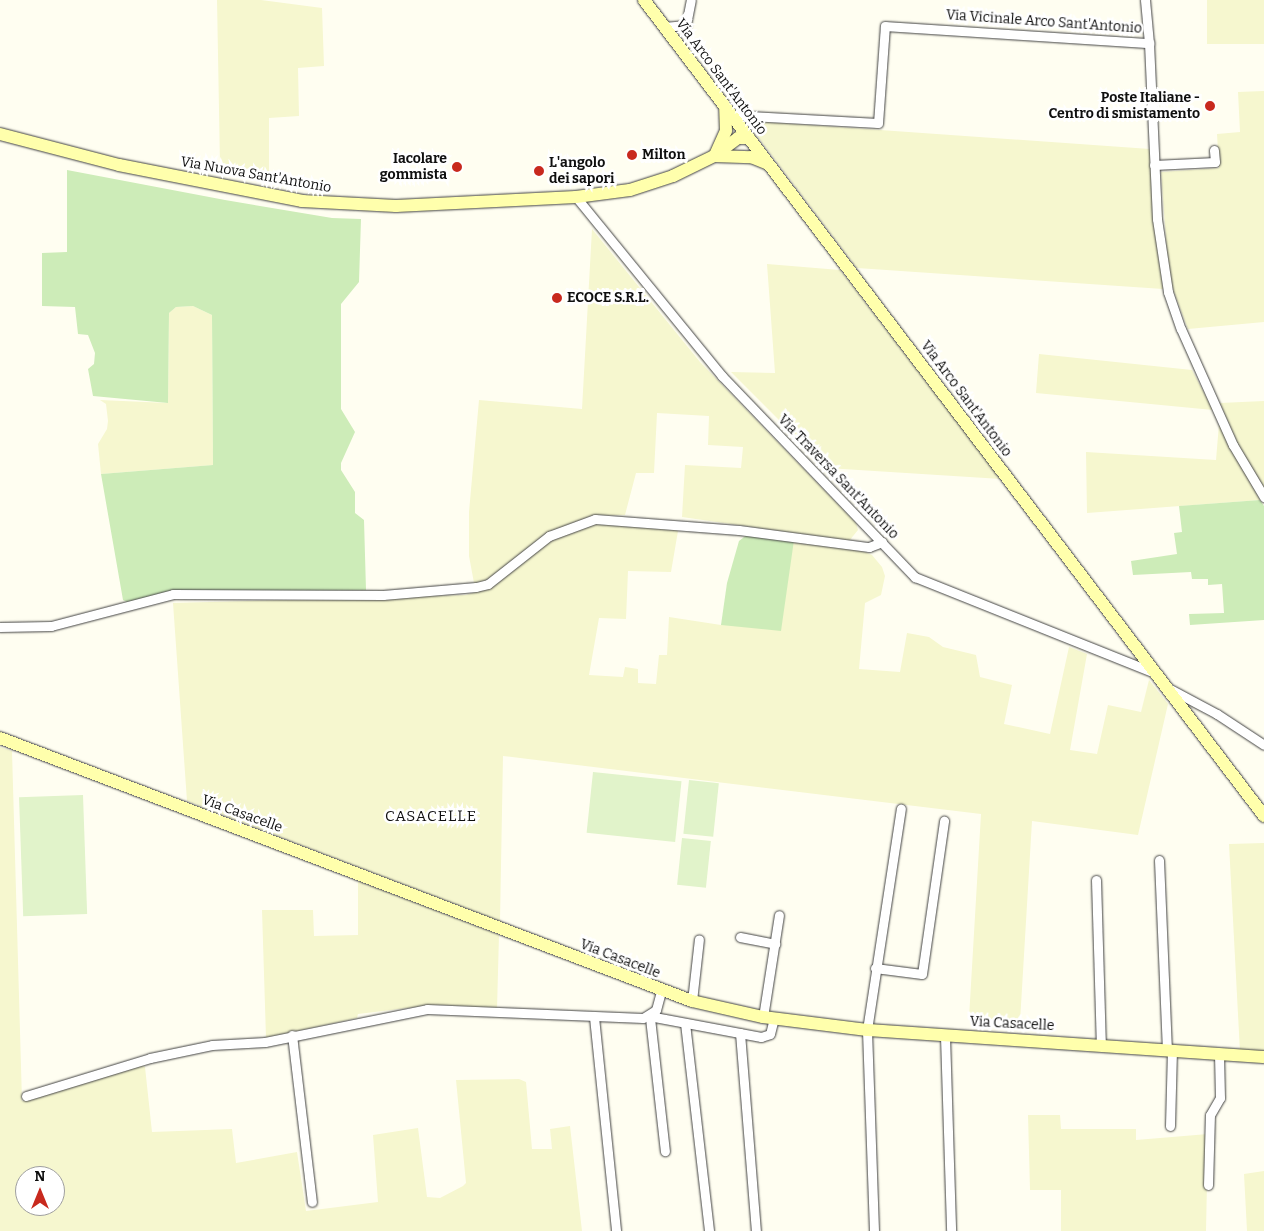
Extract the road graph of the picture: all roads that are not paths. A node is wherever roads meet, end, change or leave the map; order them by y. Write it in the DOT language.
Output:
graph roads {
  1 [pos="644,0"];
  2 [pos="691,0"];
  3 [pos="1145,0"];
  4 [pos="664,27"];
  5 [pos="1149,43"];
  6 [pos="728,111"];
  7 [pos="0,134"];
  8 [pos="749,138"];
  9 [pos="1214,150"];
  10 [pos="714,156"];
  11 [pos="768,164"];
  12 [pos="1154,166"];
  13 [pos="576,197"];
  14 [pos="1264,497"];
  15 [pos="882,542"];
  16 [pos="0,627"];
  17 [pos="1155,673"];
  18 [pos="1164,686"];
  19 [pos="0,738"];
  20 [pos="1264,745"];
  21 [pos="901,810"];
  22 [pos="1264,816"];
  23 [pos="944,821"];
  24 [pos="1159,860"];
  25 [pos="1096,880"];
  26 [pos="779,915"];
  27 [pos="740,937"];
  28 [pos="699,939"];
  29 [pos="775,944"];
  30 [pos="875,968"];
  31 [pos="661,991"];
  32 [pos="692,1001"];
  33 [pos="594,1017"];
  34 [pos="649,1017"];
  35 [pos="769,1017"];
  36 [pos="685,1023"];
  37 [pos="867,1030"];
  38 [pos="740,1032"];
  39 [pos="292,1035"];
  40 [pos="945,1036"];
  41 [pos="1101,1044"];
  42 [pos="1170,1050"];
  43 [pos="1219,1054"];
  44 [pos="1264,1057"];
  45 [pos="26,1096"];
  46 [pos="1170,1126"];
  47 [pos="665,1151"];
  48 [pos="1208,1185"];
  49 [pos="312,1202"];
  50 [pos="616,1231"];
  51 [pos="709,1231"];
  52 [pos="756,1231"];
  53 [pos="874,1231"];
  54 [pos="951,1231"];
  1 -- 4 [label="street, Via Arco Sant'Antonio"];
  2 -- 4 [label="street"];
  3 -- 5 [label="street"];
  4 -- 6 [label="street, Via Arco Sant'Antonio"];
  5 -- 6 [label="street, Via Vicinale Arco Sant'Antonio"];
  5 -- 12 [label="street, Via Vicinale Arco Sant'Antonio"];
  6 -- 8 [label="street, Via Arco Sant'Antonio"];
  6 -- 10 [label="street"];
  7 -- 13 [label="street, Via Nuova Sant'Antonio"];
  8 -- 10 [label="street"];
  8 -- 11 [label="street, Via Arco Sant'Antonio"];
  9 -- 12 [label="street"];
  10 -- 11 [label="street"];
  10 -- 13 [label="street, Via Nuova Sant'Antonio"];
  11 -- 17 [label="street, Via Arco Sant'Antonio"];
  12 -- 14 [label="street, Via Vicinale Arco Sant'Antonio"];
  13 -- 15 [label="street, Via Traversa Sant'Antonio"];
  15 -- 16 [label="street"];
  15 -- 17 [label="street, Via Traversa Sant'Antonio"];
  17 -- 18 [label="street, Via Arco Sant'Antonio"];
  18 -- 20 [label="street"];
  18 -- 22 [label="street, Via Arco Sant'Antonio"];
  19 -- 31 [label="street, Via Casacelle"];
  21 -- 30 [label="street"];
  23 -- 30 [label="street"];
  24 -- 42 [label="street"];
  25 -- 41 [label="street"];
  26 -- 29 [label="street"];
  27 -- 29 [label="street"];
  28 -- 32 [label="street"];
  29 -- 35 [label="street"];
  30 -- 37 [label="street"];
  31 -- 32 [label="street, Via Casacelle"];
  31 -- 34 [label="street"];
  32 -- 35 [label="street, Via Casacelle"];
  33 -- 34 [label="street"];
  33 -- 39 [label="street"];
  33 -- 50 [label="street"];
  34 -- 36 [label="street"];
  34 -- 47 [label="street"];
  35 -- 37 [label="street, Via Casacelle"];
  35 -- 38 [label="street"];
  36 -- 38 [label="street"];
  36 -- 51 [label="street"];
  37 -- 40 [label="street, Via Casacelle"];
  37 -- 53 [label="street"];
  38 -- 52 [label="street"];
  39 -- 45 [label="street"];
  39 -- 49 [label="street"];
  40 -- 41 [label="street, Via Casacelle"];
  40 -- 54 [label="street"];
  41 -- 42 [label="street, Via Casacelle"];
  42 -- 43 [label="street, Via Casacelle"];
  42 -- 46 [label="street"];
  43 -- 44 [label="street, Via Casacelle"];
  43 -- 48 [label="street"];
}
